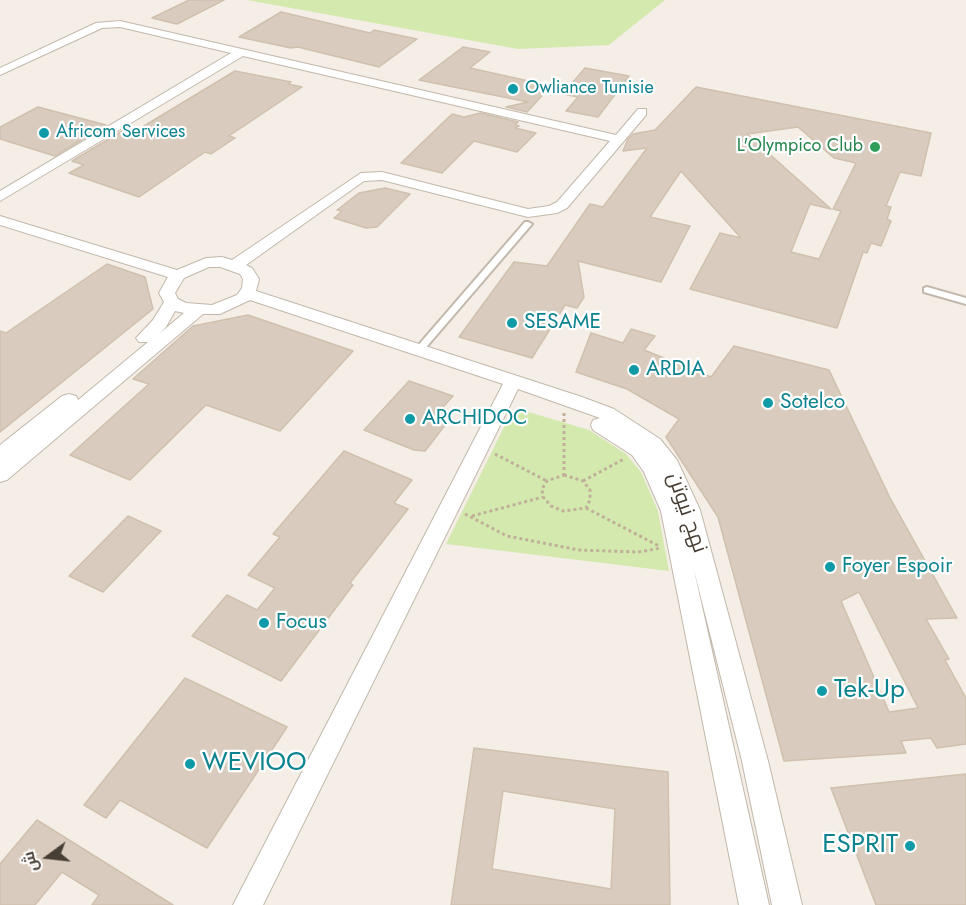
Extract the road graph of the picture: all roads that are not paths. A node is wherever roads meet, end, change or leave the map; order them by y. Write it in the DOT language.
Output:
graph roads {
  1 [pos="241,52"];
  2 [pos="0,72"];
  3 [pos="642,112"];
  4 [pos="617,139"];
  5 [pos="0,196"];
  6 [pos="0,220"];
  7 [pos="528,224"];
  8 [pos="236,265"];
  9 [pos="178,275"];
  10 [pos="927,290"];
  11 [pos="241,297"];
  12 [pos="966,301"];
  13 [pos="172,302"];
  14 [pos="197,311"];
  15 [pos="419,350"];
  16 [pos="510,386"];
  17 [pos="638,444"];
  18 [pos="0,456"];
  19 [pos="0,475"];
  20 [pos="248,905"];
  21 [pos="754,905"];
  22 [pos="787,905"];
  1 -- 2 [label="street"];
  1 -- 4 [label="street"];
  1 -- 5 [label="street"];
  3 -- 4 [label="street"];
  4 -- 8 [label="street"];
  6 -- 9 [label="street"];
  7 -- 15 [label="lane"];
  8 -- 9 [label="street"];
  8 -- 11 [label="street"];
  9 -- 13 [label="street"];
  10 -- 12 [label="lane"];
  11 -- 14 [label="street"];
  11 -- 15 [label="street, نهج نيوتن"];
  11 -- 16 [label="street, نهج نيوتن"];
  13 -- 14 [label="street"];
  13 -- 18 [label="street"];
  14 -- 19 [label="street"];
  15 -- 16 [label="street, نهج نيوتن"];
  16 -- 17 [label="street, نهج نيوتن"];
  16 -- 17 [label="street, نهج نيوتن"];
  16 -- 20 [label="street"];
  17 -- 21 [label="street, نهج نيوتن"];
  17 -- 22 [label="street, نهج نيوتن"];
}
